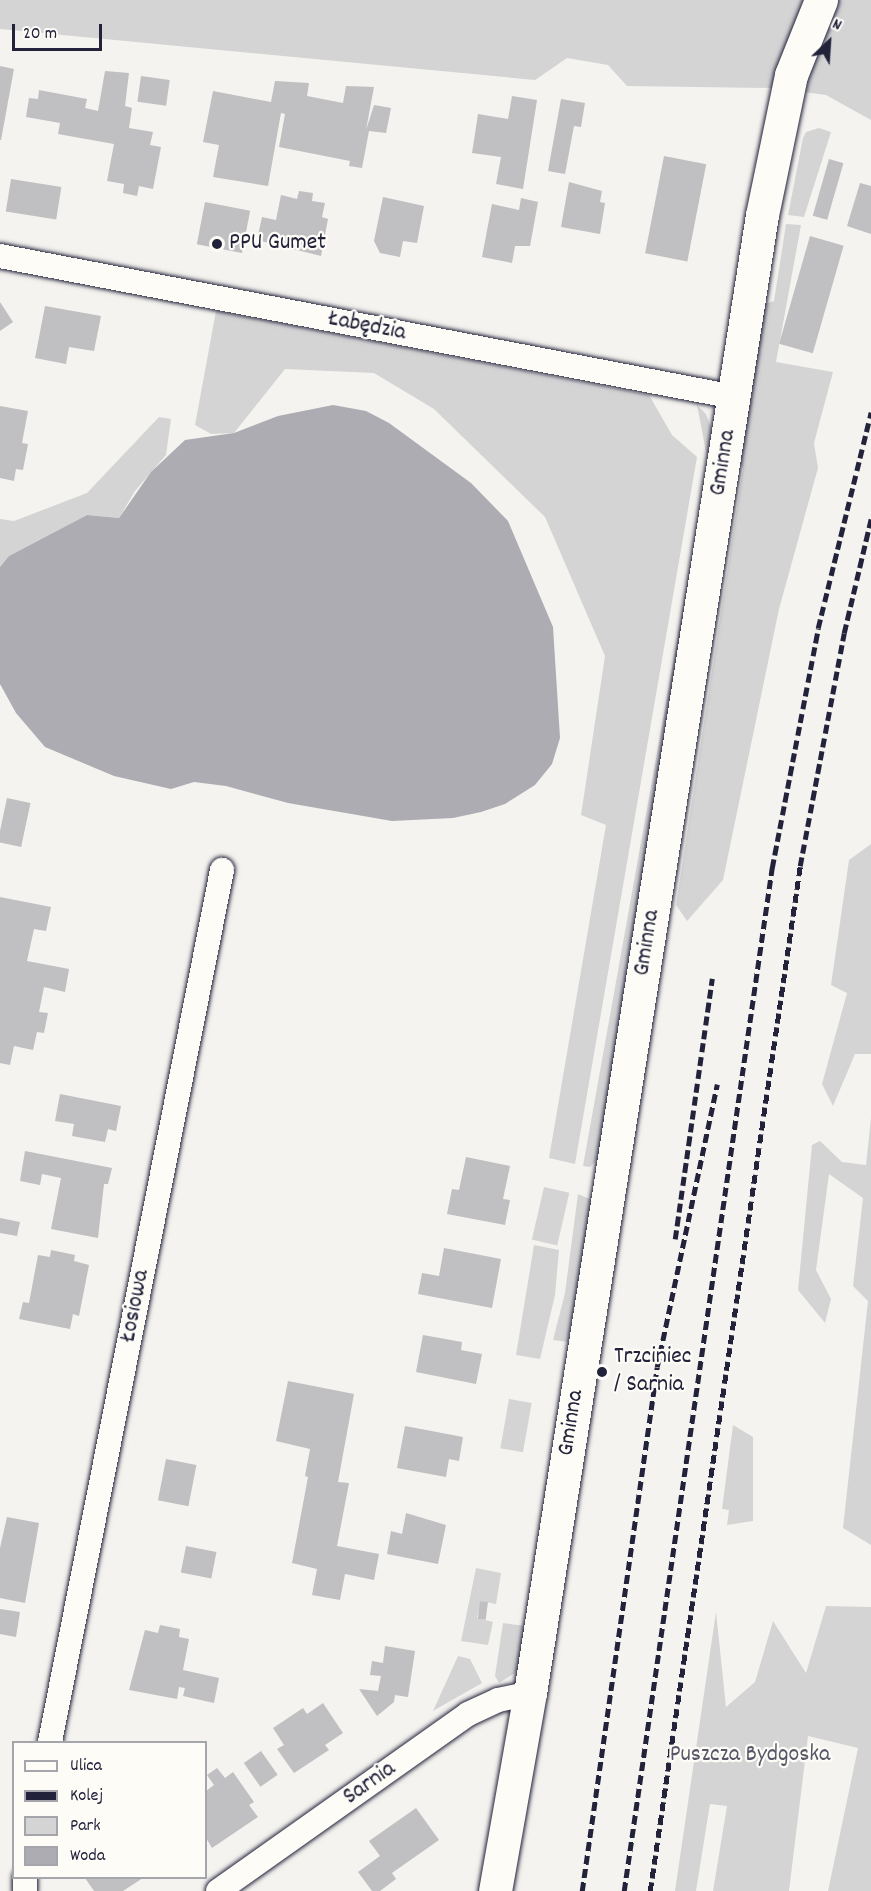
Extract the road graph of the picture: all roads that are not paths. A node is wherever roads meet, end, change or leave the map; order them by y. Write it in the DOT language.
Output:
graph roads {
  1 [pos="821,0"];
  2 [pos="0,256"];
  3 [pos="734,397"];
  4 [pos="222,870"];
  5 [pos="530,1693"];
  6 [pos="50,1741"];
  7 [pos="218,1891"];
  8 [pos="495,1891"];
  1 -- 3 [label="street, Gminna"];
  2 -- 3 [label="street, Łabędzia"];
  3 -- 5 [label="street, Gminna"];
  4 -- 6 [label="street, Łosiowa"];
  5 -- 7 [label="street, Sarnia"];
  5 -- 8 [label="street, Gminna"];
}
